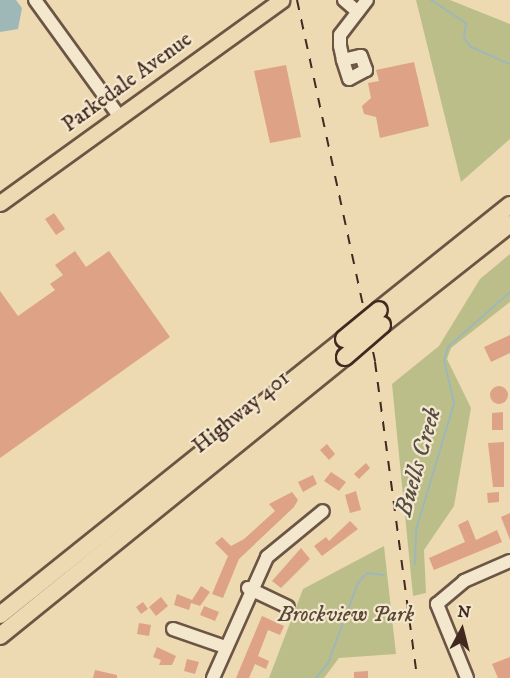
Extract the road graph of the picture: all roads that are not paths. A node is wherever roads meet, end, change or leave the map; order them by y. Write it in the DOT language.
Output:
graph roads {
  1 [pos="35,0"];
  2 [pos="281,0"];
  3 [pos="344,0"];
  4 [pos="368,0"];
  5 [pos="358,12"];
  6 [pos="343,60"];
  7 [pos="118,116"];
  8 [pos="0,203"];
  9 [pos="510,205"];
  10 [pos="510,224"];
  11 [pos="381,317"];
  12 [pos="324,511"];
  13 [pos="510,561"];
  14 [pos="248,588"];
  15 [pos="288,606"];
  16 [pos="0,615"];
  17 [pos="173,629"];
  18 [pos="0,636"];
  19 [pos="225,647"];
  20 [pos="213,678"];
  21 [pos="467,678"];
  1 -- 7 [label="street"];
  2 -- 7 [label="main road, Parkedale Avenue"];
  3 -- 5 [label="street"];
  4 -- 5 [label="street"];
  5 -- 6 [label="street"];
  7 -- 8 [label="main road, Parkedale Avenue"];
  9 -- 11 [label="highway, Highway 401"];
  10 -- 11 [label="highway, Highway 401"];
  11 -- 16 [label="highway, Highway 401, bridge"];
  11 -- 18 [label="highway, Highway 401, bridge"];
  12 -- 14 [label="street"];
  13 -- 21 [label="street"];
  14 -- 15 [label="street"];
  14 -- 19 [label="street"];
  17 -- 19 [label="street"];
  19 -- 20 [label="street"];
}
